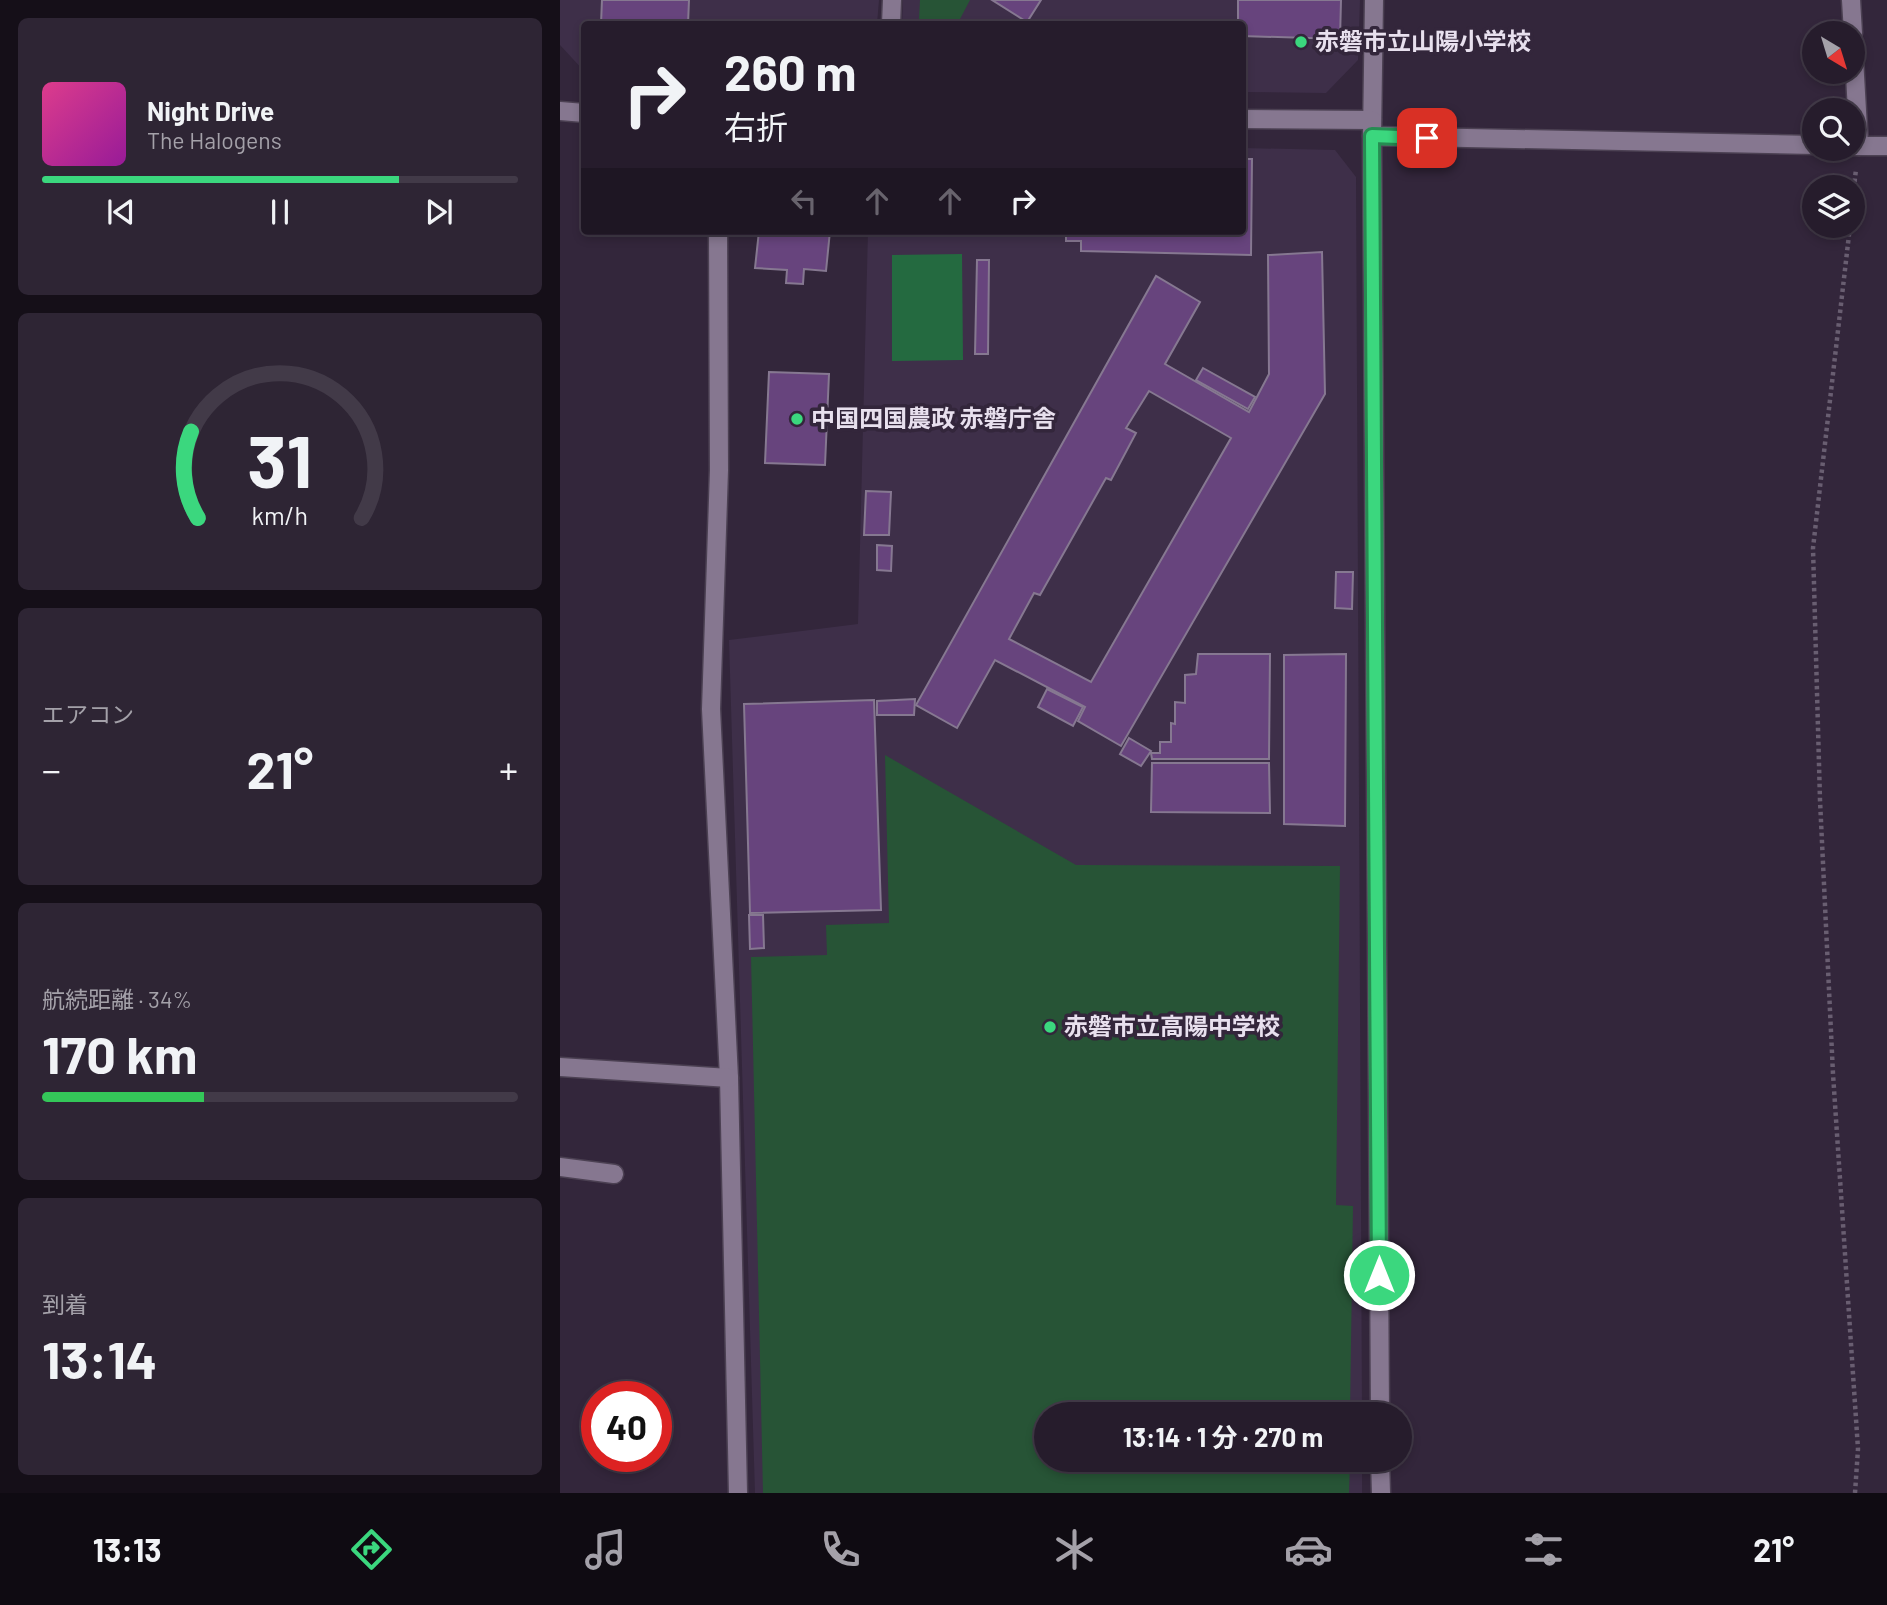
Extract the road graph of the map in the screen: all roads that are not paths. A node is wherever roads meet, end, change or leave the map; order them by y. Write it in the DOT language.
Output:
graph roads {
  1 [pos="892,0"];
  2 [pos="1374,0"];
  3 [pos="1851,0"];
  4 [pos="891,21"];
  5 [pos="1852,21"];
  6 [pos="560,111"];
  7 [pos="581,113"];
  8 [pos="1246,119"];
  9 [pos="1372,128"];
  10 [pos="1802,145"];
  11 [pos="1865,146"];
  12 [pos="1887,146"];
  13 [pos="718,235"];
  14 [pos="560,1067"];
  15 [pos="729,1079"];
  16 [pos="560,1167"];
  17 [pos="614,1174"];
  18 [pos="1380,1402"];
  19 [pos="1380,1472"];
  20 [pos="738,1493"];
  21 [pos="1381,1493"];
  1 -- 4 [label="street"];
  2 -- 9 [label="street"];
  3 -- 5 [label="street"];
  6 -- 7 [label="street"];
  8 -- 9 [label="street"];
  9 -- 10 [label="street"];
  9 -- 18 [label="street"];
  11 -- 12 [label="street"];
  13 -- 15 [label="street"];
  14 -- 15 [label="street"];
  15 -- 20 [label="street"];
  16 -- 17 [label="street"];
  19 -- 21 [label="street"];
}
